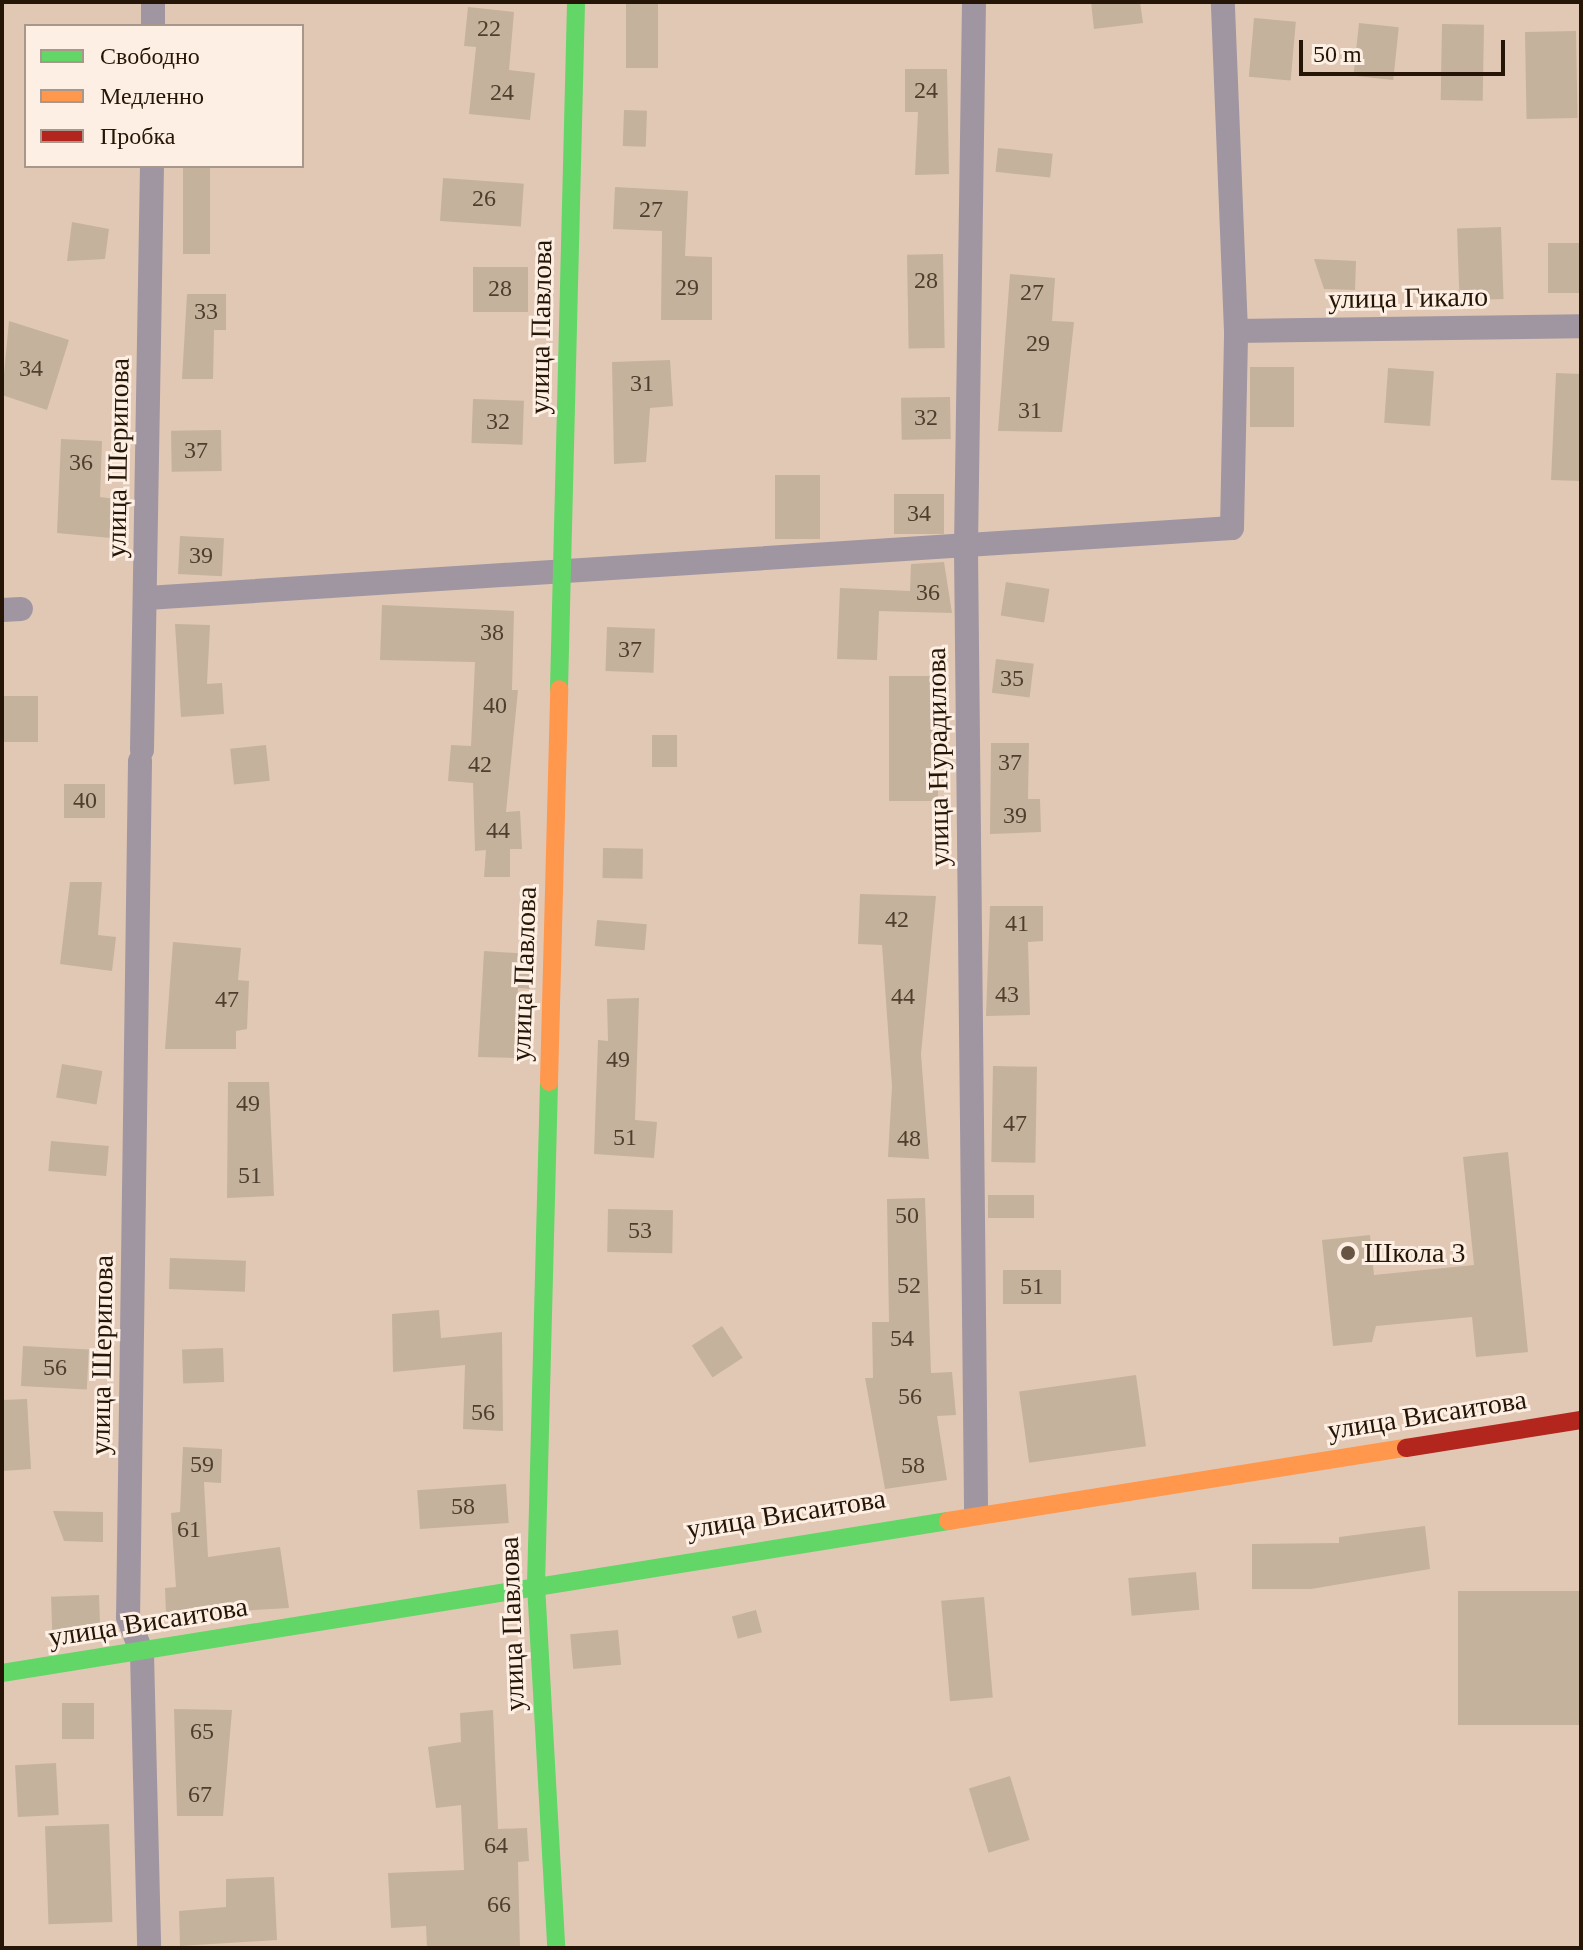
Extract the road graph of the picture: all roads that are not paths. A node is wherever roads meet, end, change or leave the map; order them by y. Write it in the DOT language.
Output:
graph roads {
  1 [pos="153,2"];
  2 [pos="576,2"];
  3 [pos="974,2"];
  4 [pos="1223,2"];
  5 [pos="153,24"];
  6 [pos="152,168"];
  7 [pos="1581,326"];
  8 [pos="1236,331"];
  9 [pos="966,550"];
  10 [pos="564,570"];
  11 [pos="147,598"];
  12 [pos="1581,1420"];
  13 [pos="976,1512"];
  14 [pos="536,1585"];
  15 [pos="142,1654"];
  16 [pos="2,1673"];
  17 [pos="149,1948"];
  18 [pos="556,1948"];
  1 -- 5 [label="street"];
  2 -- 10 [label="street, улица Павлова"];
  3 -- 9 [label="street, улица Нурадилова"];
  4 -- 8 [label="street"];
  6 -- 11 [label="street, улица Шерипова"];
  7 -- 8 [label="street, улица Гикало"];
  8 -- 9 [label="street"];
  9 -- 10 [label="street"];
  9 -- 13 [label="street, улица Нурадилова"];
  10 -- 11 [label="street"];
  10 -- 14 [label="street, улица Павлова"];
  11 -- 15 [label="street, улица Шерипова"];
  12 -- 13 [label="street, улица Висаитова"];
  13 -- 14 [label="street, улица Висаитова"];
  14 -- 15 [label="street, улица Висаитова"];
  14 -- 18 [label="street, улица Павлова"];
  15 -- 16 [label="street, улица Висаитова"];
  15 -- 17 [label="street, улица Шерипова"];
}
